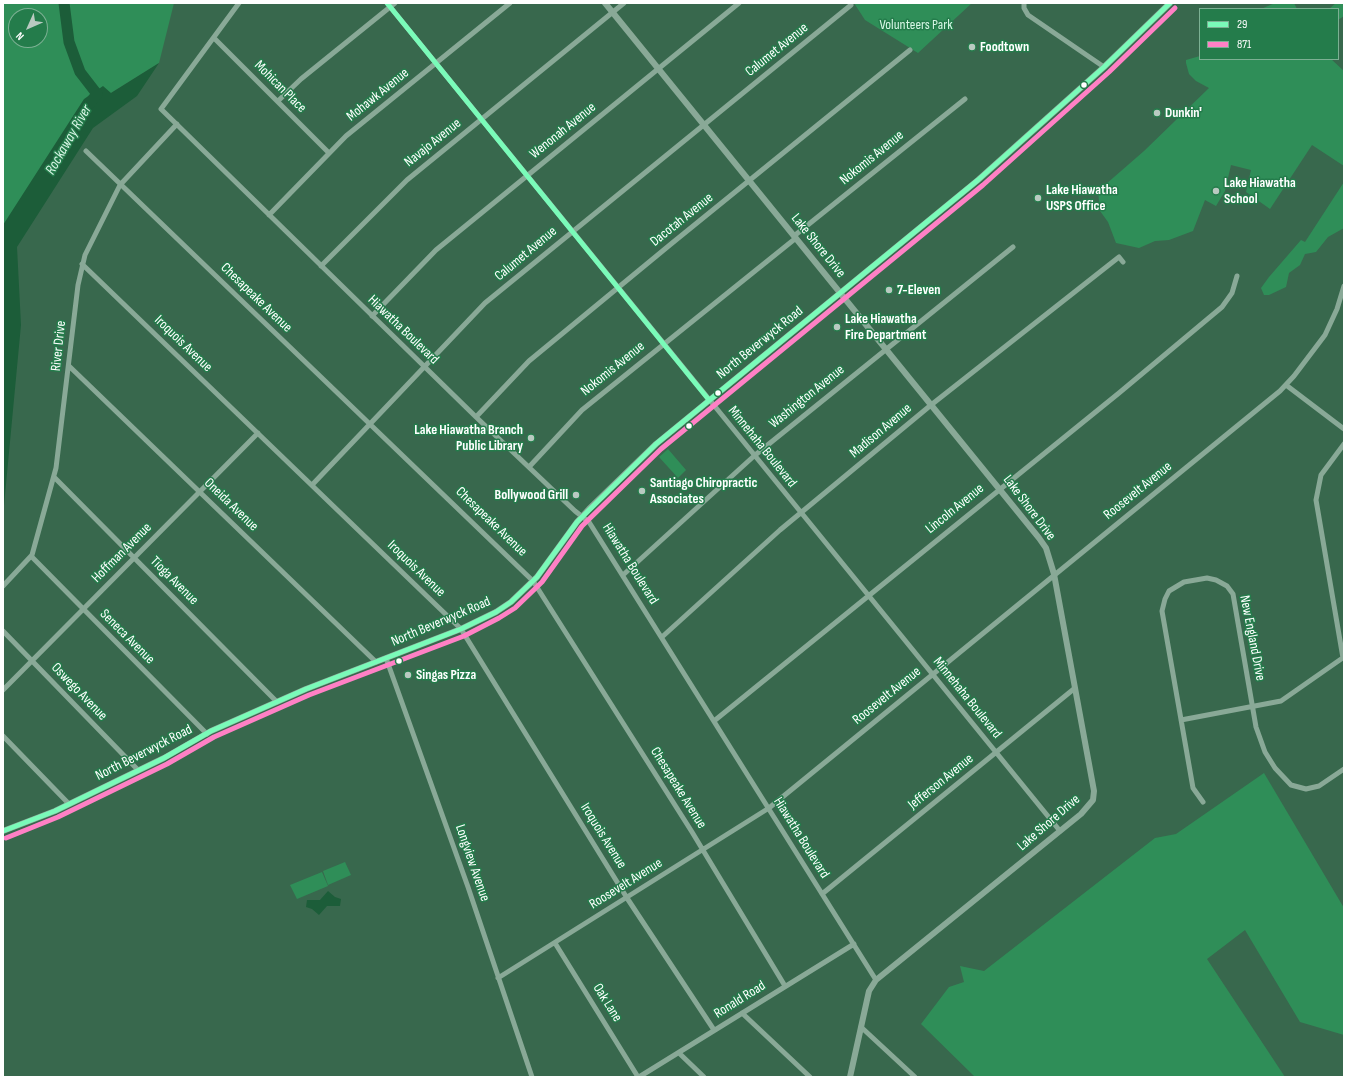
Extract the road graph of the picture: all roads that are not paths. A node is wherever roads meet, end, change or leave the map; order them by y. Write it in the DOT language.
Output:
graph roads {
  1 [pos="239,3"];
  2 [pos="395,3"];
  3 [pos="510,3"];
  4 [pos="605,3"];
  5 [pos="624,3"];
  6 [pos="739,3"];
  7 [pos="1170,3"];
  8 [pos="388,5"];
  9 [pos="851,5"];
  10 [pos="1024,5"];
  11 [pos="613,12"];
  12 [pos="214,38"];
  13 [pos="910,50"];
  14 [pos="436,64"];
  15 [pos="1104,67"];
  16 [pos="659,68"];
  17 [pos="965,99"];
  18 [pos="278,101"];
  19 [pos="480,119"];
  20 [pos="177,124"];
  21 [pos="704,125"];
  22 [pos="86,151"];
  23 [pos="329,153"];
  24 [pos="526,177"];
  25 [pos="749,181"];
  26 [pos="121,184"];
  27 [pos="269,215"];
  28 [pos="571,232"];
  29 [pos="795,237"];
  30 [pos="1014,247"];
  31 [pos="1124,262"];
  32 [pos="82,264"];
  33 [pos="321,266"];
  34 [pos="1237,276"];
  35 [pos="1344,287"];
  36 [pos="617,288"];
  37 [pos="841,293"];
  38 [pos="372,316"];
  39 [pos="663,344"];
  40 [pos="886,349"];
  41 [pos="69,366"];
  42 [pos="424,366"];
  43 [pos="1286,385"];
  44 [pos="709,400"];
  45 [pos="931,405"];
  46 [pos="476,417"];
  47 [pos="370,424"];
  48 [pos="1344,429"];
  49 [pos="258,433"];
  50 [pos="1344,444"];
  51 [pos="754,456"];
  52 [pos="528,467"];
  53 [pos="54,477"];
  54 [pos="312,485"];
  55 [pos="1000,488"];
  56 [pos="199,491"];
  57 [pos="801,513"];
  58 [pos="581,517"];
  59 [pos="31,556"];
  60 [pos="134,558"];
  61 [pos="1054,574"];
  62 [pos="623,575"];
  63 [pos="533,581"];
  64 [pos="3,586"];
  65 [pos="868,596"];
  66 [pos="83,609"];
  67 [pos="461,629"];
  68 [pos="3,631"];
  69 [pos="662,637"];
  70 [pos="1343,657"];
  71 [pos="386,658"];
  72 [pos="32,660"];
  73 [pos="376,662"];
  74 [pos="933,675"];
  75 [pos="1075,688"];
  76 [pos="3,690"];
  77 [pos="277,702"];
  78 [pos="1253,707"];
  79 [pos="1181,720"];
  80 [pos="714,721"];
  81 [pos="207,734"];
  82 [pos="3,736"];
  83 [pos="996,752"];
  84 [pos="1344,769"];
  85 [pos="138,770"];
  86 [pos="1203,802"];
  87 [pos="69,804"];
  88 [pos="768,808"];
  89 [pos="3,831"];
  90 [pos="1060,831"];
  91 [pos="702,850"];
  92 [pos="822,894"];
  93 [pos="627,898"];
  94 [pos="555,943"];
  95 [pos="854,944"];
  96 [pos="498,978"];
  97 [pos="876,980"];
  98 [pos="785,986"];
  99 [pos="742,1012"];
  100 [pos="861,1027"];
  101 [pos="714,1030"];
  102 [pos="679,1053"];
  103 [pos="532,1077"];
  104 [pos="639,1077"];
  105 [pos="704,1077"];
  106 [pos="810,1077"];
  107 [pos="850,1077"];
  108 [pos="915,1077"];
  1 -- 12 [label="street"];
  2 -- 8 [label="street"];
  3 -- 14 [label="street, Mohawk Avenue"];
  4 -- 11 [label="street, Lake Shore Drive"];
  5 -- 11 [label="street, Navajo Avenue"];
  6 -- 16 [label="street, Wenonah Avenue"];
  7 -- 15 [label="street, North Beverwyck Road"];
  8 -- 14 [label="street, Minnehaha Boulevard"];
  8 -- 18 [label="street"];
  9 -- 21 [label="street, Calumet Avenue"];
  10 -- 15 [label="street"];
  11 -- 16 [label="street, Lake Shore Drive"];
  11 -- 19 [label="street, Navajo Avenue"];
  12 -- 18 [label="street, Mohican Place"];
  12 -- 20 [label="street, Hiawatha Boulevard"];
  13 -- 25 [label="street, Dacotah Avenue"];
  14 -- 19 [label="street, Minnehaha Boulevard"];
  14 -- 23 [label="street, Mohawk Avenue"];
  15 -- 37 [label="street, North Beverwyck Road"];
  16 -- 21 [label="street, Lake Shore Drive"];
  16 -- 24 [label="street, Wenonah Avenue"];
  17 -- 29 [label="street, Nokomis Avenue"];
  18 -- 23 [label="street, Mohican Place"];
  19 -- 24 [label="street, Minnehaha Boulevard"];
  19 -- 33 [label="street, Navajo Avenue"];
  20 -- 26 [label="street, River Drive"];
  20 -- 27 [label="street, Hiawatha Boulevard"];
  21 -- 25 [label="street, Lake Shore Drive"];
  21 -- 28 [label="street, Calumet Avenue"];
  22 -- 26 [label="street, Chesapeake Avenue"];
  23 -- 27 [label="street, Mohawk Avenue"];
  24 -- 28 [label="street, Minnehaha Boulevard"];
  24 -- 38 [label="street, Wenonah Avenue"];
  25 -- 29 [label="street, Lake Shore Drive"];
  25 -- 36 [label="street, Dacotah Avenue"];
  26 -- 32 [label="street, River Drive"];
  26 -- 47 [label="street, Chesapeake Avenue"];
  27 -- 33 [label="street, Hiawatha Boulevard"];
  28 -- 36 [label="street, Minnehaha Boulevard"];
  28 -- 42 [label="street, Calumet Avenue"];
  29 -- 37 [label="street, Lake Shore Drive"];
  29 -- 39 [label="street, Nokomis Avenue"];
  30 -- 40 [label="street, Washington Avenue"];
  31 -- 45 [label="street, Madison Avenue"];
  32 -- 41 [label="street, River Drive"];
  32 -- 49 [label="street, Iroquois Avenue"];
  33 -- 38 [label="street, Hiawatha Boulevard"];
  34 -- 55 [label="street, Lincoln Avenue"];
  35 -- 43 [label="street, Roosevelt Avenue"];
  36 -- 39 [label="street, Minnehaha Boulevard"];
  36 -- 46 [label="street, Dacotah Avenue"];
  37 -- 40 [label="street, Lake Shore Drive"];
  37 -- 44 [label="street, North Beverwyck Road"];
  38 -- 42 [label="street, Hiawatha Boulevard"];
  39 -- 44 [label="street, Minnehaha Boulevard"];
  39 -- 52 [label="street, Nokomis Avenue"];
  40 -- 45 [label="street, Lake Shore Drive"];
  40 -- 51 [label="street, Washington Avenue"];
  41 -- 53 [label="street, River Drive"];
  41 -- 56 [label="street, Oneida Avenue"];
  42 -- 46 [label="street, Hiawatha Boulevard"];
  42 -- 47 [label="street, Calumet Avenue"];
  43 -- 48 [label="street"];
  43 -- 61 [label="street, Roosevelt Avenue"];
  44 -- 51 [label="street, Minnehaha Boulevard"];
  44 -- 58 [label="street, North Beverwyck Road"];
  45 -- 55 [label="street, Lake Shore Drive"];
  45 -- 57 [label="street, Madison Avenue"];
  46 -- 52 [label="street, Hiawatha Boulevard"];
  47 -- 54 [label="street, Calumet Avenue"];
  47 -- 63 [label="street, Chesapeake Avenue"];
  49 -- 54 [label="street, Iroquois Avenue"];
  49 -- 56 [label="street, Hoffman Avenue"];
  50 -- 70 [label="street"];
  51 -- 57 [label="street, Minnehaha Boulevard"];
  51 -- 62 [label="street, Washington Avenue"];
  52 -- 58 [label="street, Hiawatha Boulevard"];
  53 -- 59 [label="street, River Drive"];
  53 -- 60 [label="street, Tioga Avenue"];
  54 -- 67 [label="street, Iroquois Avenue"];
  55 -- 61 [label="street, Lake Shore Drive"];
  55 -- 65 [label="street, Lincoln Avenue"];
  56 -- 60 [label="street, Hoffman Avenue"];
  56 -- 73 [label="street, Oneida Avenue"];
  57 -- 65 [label="street, Minnehaha Boulevard"];
  57 -- 69 [label="street, Madison Avenue"];
  58 -- 62 [label="street, Hiawatha Boulevard"];
  58 -- 63 [label="street, North Beverwyck Road"];
  59 -- 64 [label="street, River Drive"];
  59 -- 66 [label="street, Seneca Avenue"];
  60 -- 66 [label="street, Hoffman Avenue"];
  60 -- 77 [label="street, Tioga Avenue"];
  61 -- 74 [label="street, Roosevelt Avenue"];
  61 -- 75 [label="street, Lake Shore Drive"];
  62 -- 69 [label="street, Hiawatha Boulevard"];
  63 -- 67 [label="street, North Beverwyck Road"];
  63 -- 91 [label="street, Chesapeake Avenue"];
  65 -- 74 [label="street, Minnehaha Boulevard"];
  65 -- 80 [label="street, Lincoln Avenue"];
  66 -- 72 [label="street, Hoffman Avenue"];
  66 -- 81 [label="street, Seneca Avenue"];
  67 -- 71 [label="street, North Beverwyck Road"];
  67 -- 93 [label="street, Iroquois Avenue"];
  68 -- 72 [label="street, Oswego Avenue"];
  69 -- 80 [label="street, Hiawatha Boulevard"];
  70 -- 78 [label="street"];
  71 -- 73 [label="street, North Beverwyck Road"];
  71 -- 96 [label="street, Longview Avenue"];
  72 -- 76 [label="street, Hoffman Avenue"];
  72 -- 85 [label="street, Oswego Avenue"];
  73 -- 77 [label="street, North Beverwyck Road"];
  74 -- 83 [label="street, Minnehaha Boulevard"];
  74 -- 88 [label="street, Roosevelt Avenue"];
  75 -- 83 [label="street, Jefferson Avenue"];
  75 -- 90 [label="street, Lake Shore Drive"];
  77 -- 81 [label="street, North Beverwyck Road"];
  78 -- 79 [label="street"];
  78 -- 79 [label="street, New England Drive"];
  78 -- 84 [label="street, New England Drive"];
  79 -- 86 [label="street, New England Drive"];
  80 -- 88 [label="street, Hiawatha Boulevard"];
  81 -- 85 [label="street, North Beverwyck Road"];
  82 -- 87 [label="street"];
  83 -- 90 [label="street, Minnehaha Boulevard"];
  83 -- 92 [label="street, Jefferson Avenue"];
  85 -- 87 [label="street, North Beverwyck Road"];
  87 -- 89 [label="street, North Beverwyck Road"];
  88 -- 91 [label="street, Roosevelt Avenue"];
  88 -- 92 [label="street, Hiawatha Boulevard"];
  90 -- 97 [label="street, Lake Shore Drive"];
  91 -- 93 [label="street, Roosevelt Avenue"];
  91 -- 98 [label="street, Chesapeake Avenue"];
  92 -- 95 [label="street, Hiawatha Boulevard"];
  93 -- 94 [label="street, Roosevelt Avenue"];
  93 -- 101 [label="street, Iroquois Avenue"];
  94 -- 96 [label="street, Roosevelt Avenue"];
  94 -- 104 [label="street, Oak Lane"];
  95 -- 97 [label="street, Hiawatha Boulevard"];
  95 -- 98 [label="street, Ronald Road"];
  96 -- 103 [label="street, Longview Avenue"];
  97 -- 100 [label="street, Lake Shore Drive"];
  98 -- 99 [label="street, Ronald Road"];
  99 -- 101 [label="street, Ronald Road"];
  99 -- 106 [label="street"];
  100 -- 107 [label="street, Lake Shore Drive"];
  100 -- 108 [label="street"];
  101 -- 102 [label="street, Ronald Road"];
  102 -- 104 [label="street, Ronald Road"];
  102 -- 105 [label="street"];
}
